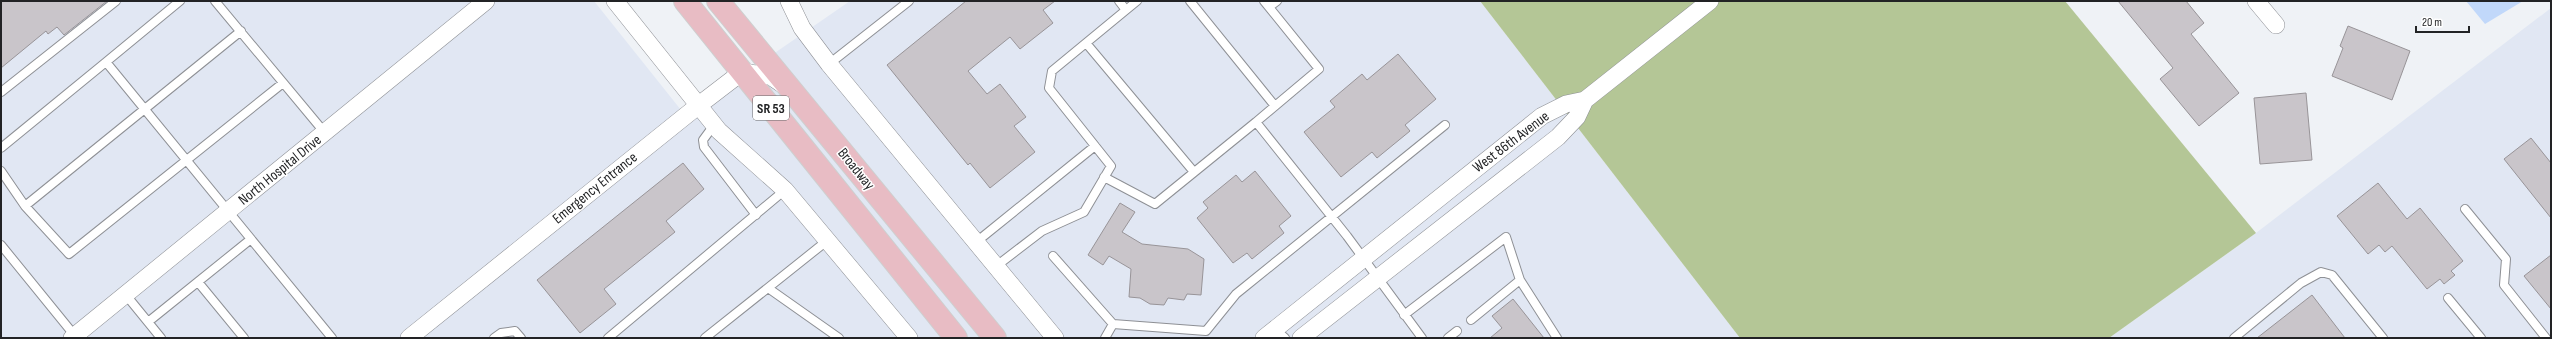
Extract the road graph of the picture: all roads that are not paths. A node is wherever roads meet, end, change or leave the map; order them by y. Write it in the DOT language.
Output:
graph roads {
  1 [pos="116,1"];
  2 [pos="180,1"];
  3 [pos="215,1"];
  4 [pos="486,1"];
  5 [pos="615,1"];
  6 [pos="685,1"];
  7 [pos="718,1"];
  8 [pos="789,1"];
  9 [pos="909,1"];
  10 [pos="1119,1"];
  11 [pos="1137,1"];
  12 [pos="1190,1"];
  13 [pos="1277,1"];
  14 [pos="1710,1"];
  15 [pos="2256,1"];
  16 [pos="1267,4"];
  17 [pos="1126,10"];
  18 [pos="2276,25"];
  19 [pos="241,31"];
  20 [pos="1086,43"];
  21 [pos="106,62"];
  22 [pos="830,64"];
  23 [pos="742,72"];
  24 [pos="284,83"];
  25 [pos="791,89"];
  26 [pos="1,92"];
  27 [pos="1585,100"];
  28 [pos="699,105"];
  29 [pos="1274,106"];
  30 [pos="143,109"];
  31 [pos="1256,122"];
  32 [pos="714,125"];
  33 [pos="1445,125"];
  34 [pos="325,133"];
  35 [pos="1095,146"];
  36 [pos="1,148"];
  37 [pos="185,160"];
  38 [pos="1,171"];
  39 [pos="1194,172"];
  40 [pos="1104,177"];
  41 [pos="785,190"];
  42 [pos="25,206"];
  43 [pos="2465,208"];
  44 [pos="229,212"];
  45 [pos="756,214"];
  46 [pos="1332,217"];
  47 [pos="251,239"];
  48 [pos="828,239"];
  49 [pos="975,243"];
  50 [pos="1,245"];
  51 [pos="1053,256"];
  52 [pos="1363,260"];
  53 [pos="995,267"];
  54 [pos="1378,280"];
  55 [pos="1520,280"];
  56 [pos="198,282"];
  57 [pos="768,288"];
  58 [pos="126,295"];
  59 [pos="2448,298"];
  60 [pos="1404,315"];
  61 [pos="1471,320"];
  62 [pos="148,322"];
  63 [pos="1113,324"];
  64 [pos="1457,331"];
  65 [pos="1206,335"];
  66 [pos="1275,335"];
  67 [pos="75,337"];
  68 [pos="161,338"];
  69 [pos="244,338"];
  70 [pos="332,338"];
  71 [pos="409,338"];
  72 [pos="494,338"];
  73 [pos="521,338"];
  74 [pos="608,338"];
  75 [pos="705,338"];
  76 [pos="839,338"];
  77 [pos="909,338"];
  78 [pos="956,338"];
  79 [pos="995,338"];
  80 [pos="1055,338"];
  81 [pos="1105,338"];
  82 [pos="1302,338"];
  83 [pos="1422,338"];
  84 [pos="1448,338"];
  85 [pos="1557,338"];
  86 [pos="2234,338"];
  87 [pos="2383,338"];
  88 [pos="2481,338"];
  89 [pos="2546,338"];
  1 -- 26 [label="lane"];
  2 -- 21 [label="lane"];
  3 -- 19 [label="lane"];
  4 -- 34 [label="street, North Hospital Drive"];
  5 -- 28 [label="street"];
  6 -- 23 [label="main road, Broadway / SR 53"];
  7 -- 25 [label="main road, Broadway / SR 53"];
  8 -- 22 [label="street"];
  9 -- 22 [label="lane"];
  10 -- 17 [label="lane"];
  11 -- 17 [label="lane"];
  12 -- 29 [label="lane"];
  13 -- 16 [label="lane"];
  14 -- 27 [label="street"];
  15 -- 18 [label="street"];
  16 -- 29 [label="lane"];
  17 -- 20 [label="lane"];
  19 -- 24 [label="lane"];
  19 -- 30 [label="lane"];
  20 -- 35 [label="lane"];
  20 -- 39 [label="lane"];
  21 -- 30 [label="lane"];
  21 -- 36 [label="lane"];
  22 -- 49 [label="street"];
  23 -- 25 [label="street"];
  23 -- 28 [label="street, Emergency Entrance"];
  23 -- 78 [label="main road, Broadway / SR 53"];
  24 -- 34 [label="lane"];
  24 -- 37 [label="lane"];
  25 -- 79 [label="main road, Broadway / SR 53"];
  27 -- 52 [label="street, West 86th Avenue"];
  27 -- 54 [label="street, West 86th Avenue"];
  28 -- 32 [label="street"];
  28 -- 71 [label="street, Emergency Entrance"];
  29 -- 31 [label="lane"];
  30 -- 37 [label="lane"];
  30 -- 42 [label="lane"];
  31 -- 39 [label="lane"];
  31 -- 46 [label="lane"];
  32 -- 41 [label="street"];
  32 -- 45 [label="lane"];
  33 -- 46 [label="lane"];
  34 -- 44 [label="street, North Hospital Drive"];
  35 -- 40 [label="lane"];
  35 -- 49 [label="lane"];
  37 -- 42 [label="lane"];
  37 -- 44 [label="lane"];
  38 -- 42 [label="lane"];
  39 -- 40 [label="lane"];
  40 -- 53 [label="lane"];
  41 -- 45 [label="lane"];
  41 -- 48 [label="street"];
  43 -- 89 [label="lane"];
  44 -- 47 [label="lane"];
  44 -- 58 [label="street, North Hospital Drive"];
  45 -- 74 [label="lane"];
  46 -- 52 [label="lane"];
  46 -- 65 [label="lane"];
  47 -- 56 [label="lane"];
  47 -- 70 [label="lane"];
  48 -- 57 [label="lane"];
  48 -- 77 [label="street"];
  49 -- 53 [label="street"];
  50 -- 67 [label="lane"];
  51 -- 63 [label="lane"];
  52 -- 54 [label="lane"];
  52 -- 66 [label="street, West 86th Avenue"];
  53 -- 80 [label="street"];
  54 -- 60 [label="lane"];
  54 -- 82 [label="street, West 86th Avenue"];
  55 -- 60 [label="lane"];
  55 -- 61 [label="lane"];
  55 -- 85 [label="lane"];
  56 -- 62 [label="lane"];
  56 -- 69 [label="lane"];
  57 -- 75 [label="lane"];
  57 -- 76 [label="lane"];
  58 -- 62 [label="lane"];
  58 -- 67 [label="street, North Hospital Drive"];
  59 -- 88 [label="lane"];
  60 -- 83 [label="lane"];
  62 -- 68 [label="lane"];
  63 -- 65 [label="lane"];
  63 -- 81 [label="lane"];
  64 -- 84 [label="lane"];
  72 -- 73 [label="lane"];
  86 -- 87 [label="lane"];
}
